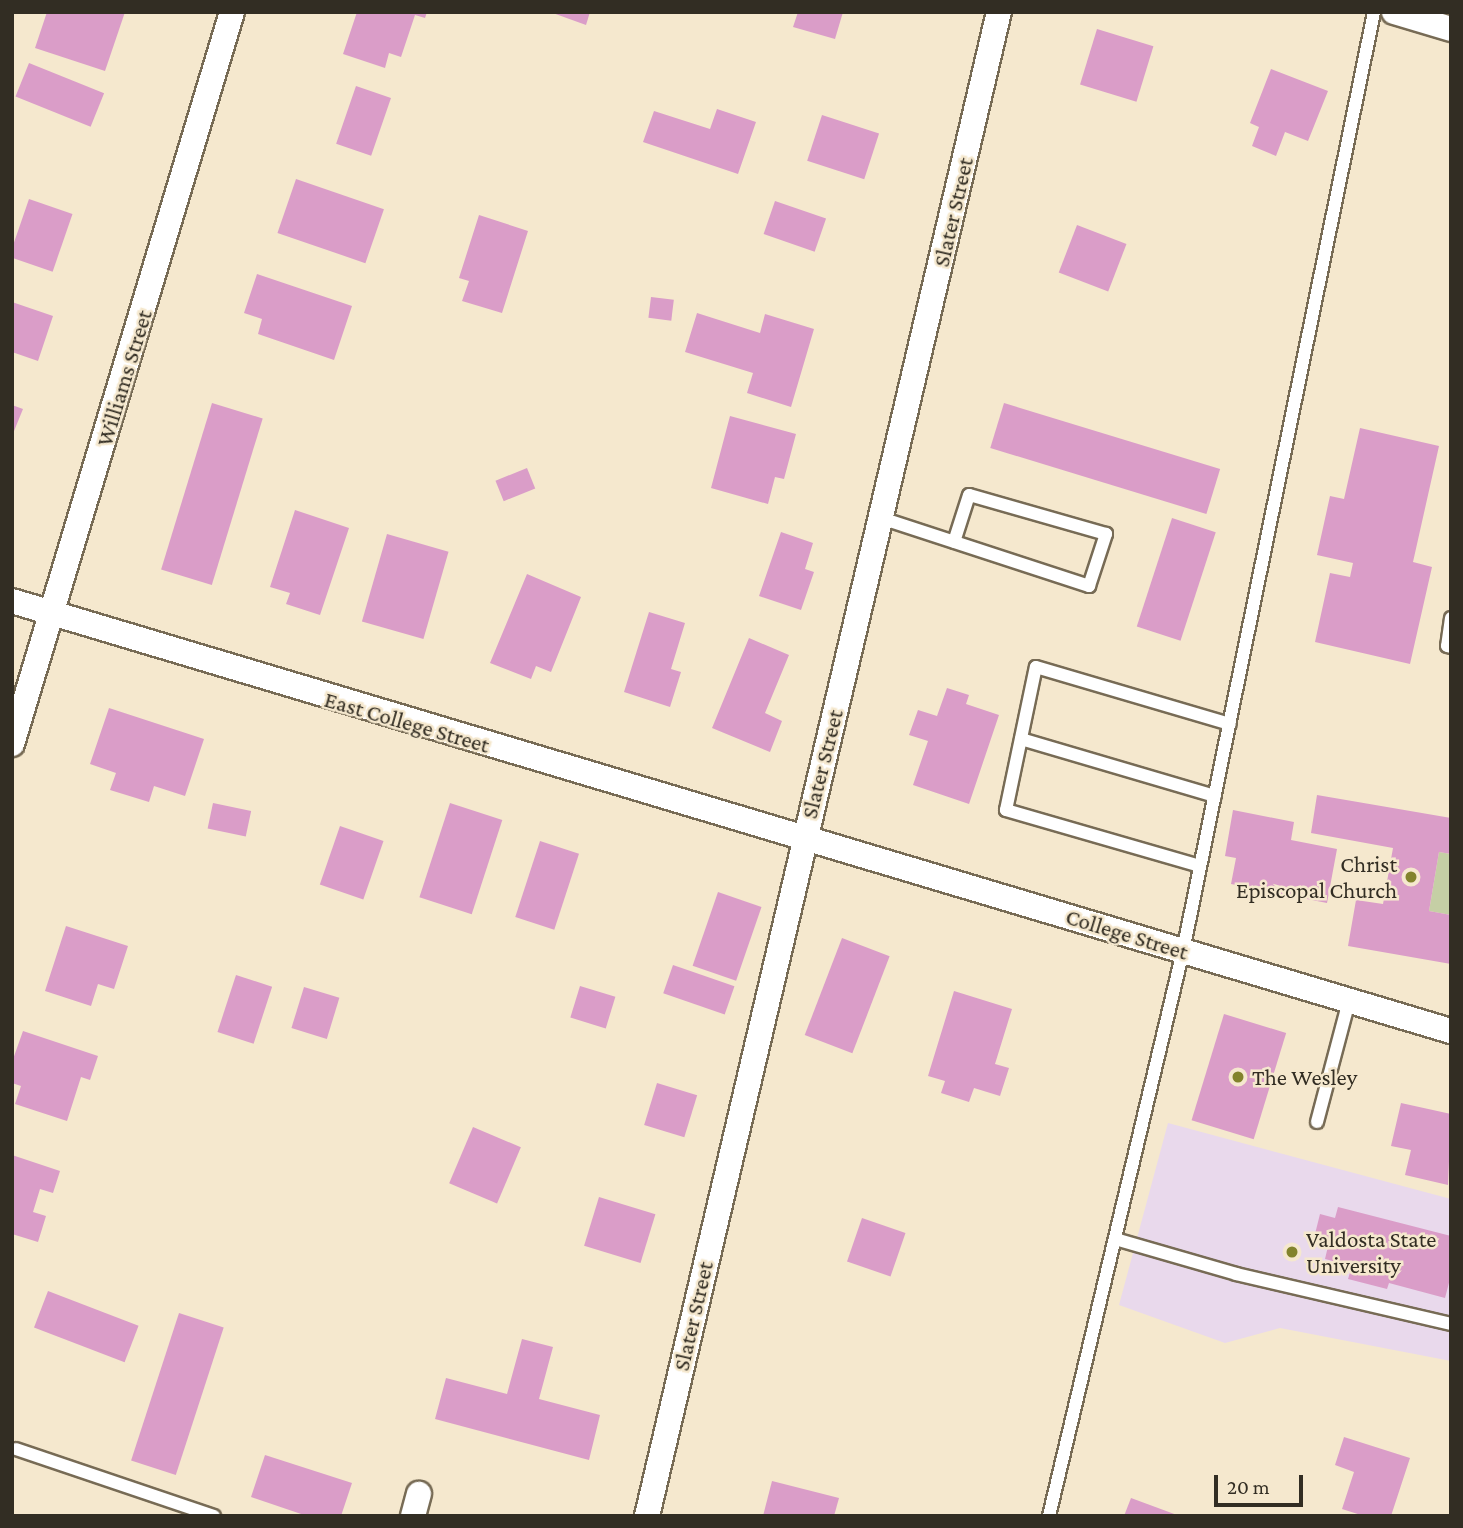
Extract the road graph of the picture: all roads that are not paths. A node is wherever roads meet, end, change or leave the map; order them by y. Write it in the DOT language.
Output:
graph roads {
  1 [pos="232,12"];
  2 [pos="999,12"];
  3 [pos="1374,12"];
  4 [pos="1394,12"];
  5 [pos="1451,29"];
  6 [pos="881,518"];
  7 [pos="954,542"];
  8 [pos="12,601"];
  9 [pos="52,613"];
  10 [pos="1451,618"];
  11 [pos="1449,647"];
  12 [pos="1230,724"];
  13 [pos="1021,739"];
  14 [pos="12,744"];
  15 [pos="1215,796"];
  16 [pos="804,836"];
  17 [pos="1200,866"];
  18 [pos="1184,951"];
  19 [pos="1349,1000"];
  20 [pos="1451,1031"];
  21 [pos="1317,1122"];
  22 [pos="1115,1239"];
  23 [pos="1451,1324"];
  24 [pos="16,1449"];
  25 [pos="214,1516"];
  26 [pos="647,1516"];
  27 [pos="1049,1516"];
  1 -- 9 [label="street, Williams Street"];
  2 -- 6 [label="street, Slater Street"];
  3 -- 12 [label="lane"];
  4 -- 5 [label="street"];
  6 -- 7 [label="lane"];
  6 -- 16 [label="street, Slater Street"];
  7 -- 7 [label="lane"];
  8 -- 9 [label="street, East College Street"];
  9 -- 14 [label="street, Williams Street"];
  9 -- 16 [label="street, East College Street"];
  10 -- 11 [label="lane"];
  12 -- 13 [label="lane"];
  12 -- 15 [label="lane"];
  13 -- 15 [label="lane"];
  13 -- 17 [label="lane"];
  15 -- 17 [label="lane"];
  16 -- 18 [label="street, College Street"];
  16 -- 26 [label="street, Slater Street"];
  17 -- 18 [label="lane"];
  18 -- 19 [label="street, College Street"];
  18 -- 22 [label="lane"];
  19 -- 20 [label="street, College Street"];
  19 -- 21 [label="lane"];
  22 -- 23 [label="lane"];
  22 -- 27 [label="lane"];
  24 -- 25 [label="lane"];
}
